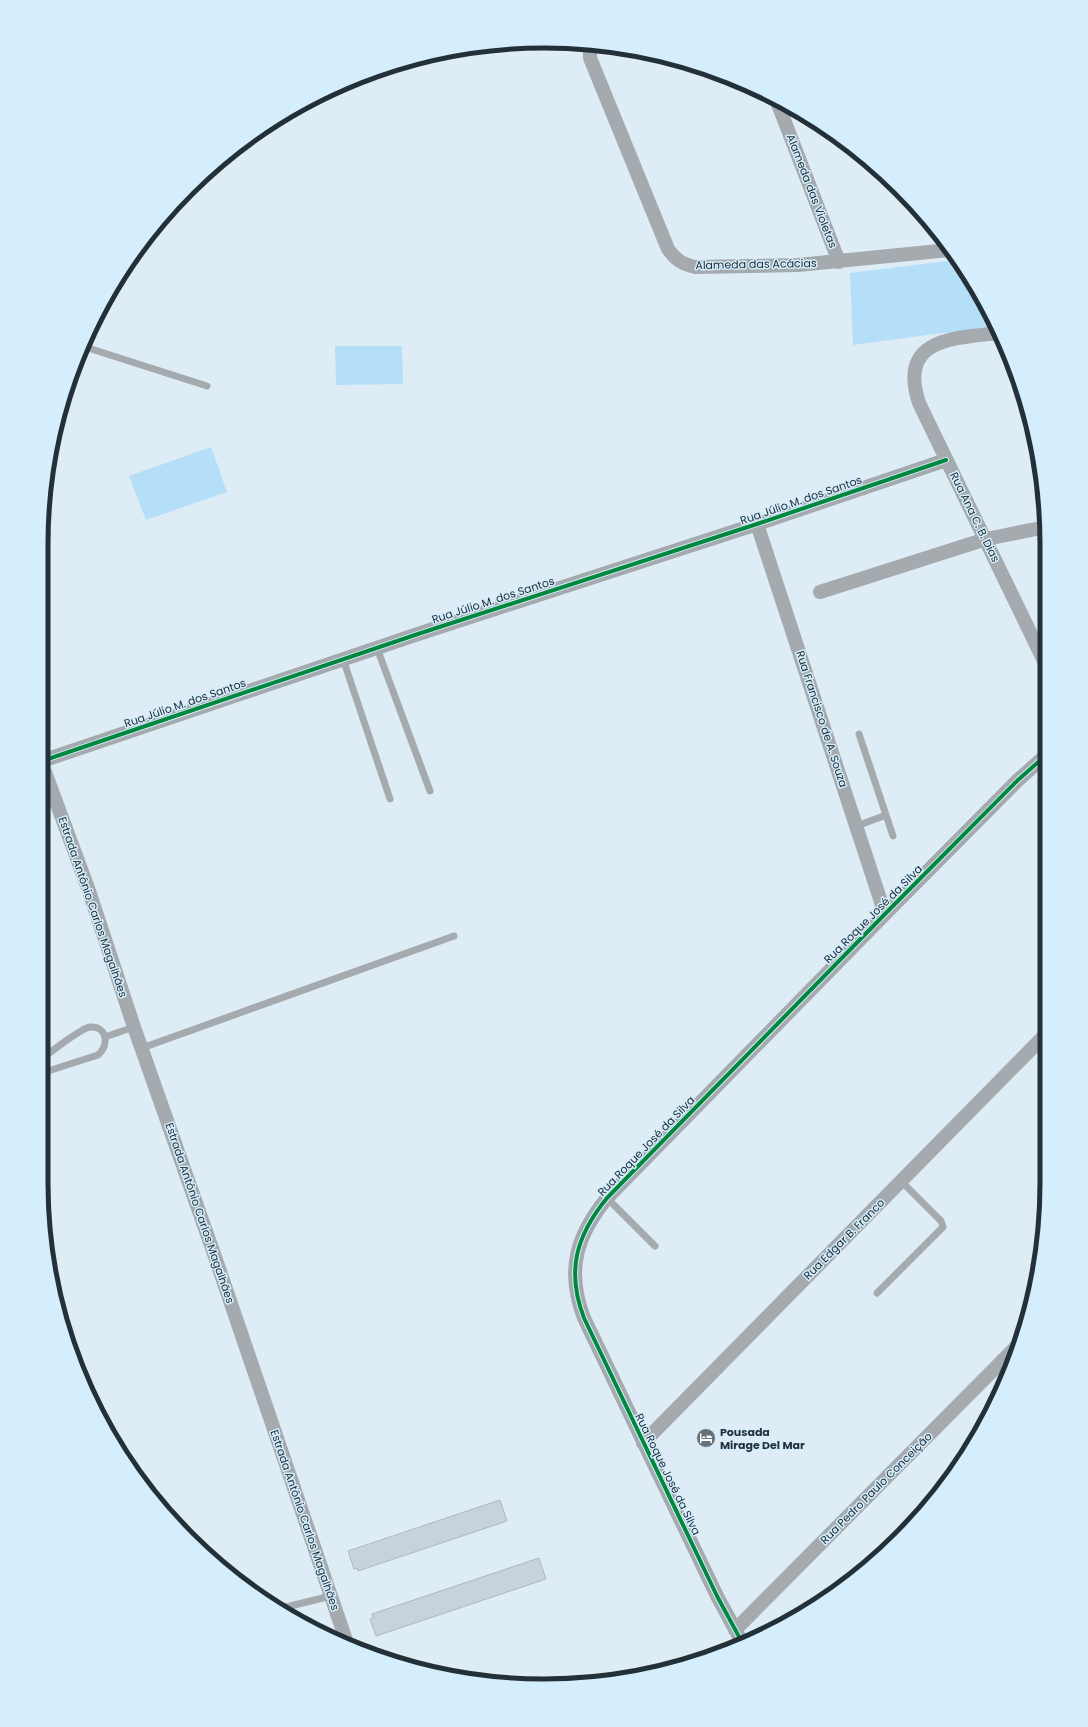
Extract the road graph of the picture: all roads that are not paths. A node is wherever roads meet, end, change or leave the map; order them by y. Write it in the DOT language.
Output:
graph roads {
  1 [pos="590,50"];
  2 [pos="779,107"];
  3 [pos="944,251"];
  4 [pos="839,262"];
  5 [pos="993,334"];
  6 [pos="89,348"];
  7 [pos="207,386"];
  8 [pos="946,460"];
  9 [pos="757,524"];
  10 [pos="1040,528"];
  11 [pos="986,539"];
  12 [pos="820,592"];
  13 [pos="377,648"];
  14 [pos="1040,652"];
  15 [pos="343,659"];
  16 [pos="859,734"];
  17 [pos="48,759"];
  18 [pos="1040,760"];
  19 [pos="48,783"];
  20 [pos="430,791"];
  21 [pos="390,799"];
  22 [pos="886,816"];
  23 [pos="857,826"];
  24 [pos="893,836"];
  25 [pos="885,914"];
  26 [pos="454,936"];
  27 [pos="134,1027"];
  28 [pos="105,1037"];
  29 [pos="1040,1040"];
  30 [pos="142,1048"];
  31 [pos="48,1054"];
  32 [pos="48,1071"];
  33 [pos="901,1181"];
  34 [pos="607,1198"];
  35 [pos="655,1246"];
  36 [pos="877,1294"];
  37 [pos="1010,1354"];
  38 [pos="643,1443"];
  39 [pos="331,1596"];
  40 [pos="287,1607"];
  41 [pos="735,1630"];
  42 [pos="345,1637"];
  43 [pos="740,1638"];
  1 -- 4 [label="street, Alameda das Acácias"];
  2 -- 4 [label="street, Alameda das Violetas"];
  3 -- 4 [label="street, Alameda das Acácias"];
  5 -- 8 [label="street, Rua Ana C. B. Dias"];
  6 -- 7 [label="lane"];
  8 -- 9 [label="street, Rua Júlio M. dos Santos"];
  8 -- 11 [label="street, Rua Ana C. B. Dias"];
  9 -- 13 [label="street, Rua Júlio M. dos Santos"];
  9 -- 23 [label="street, Rua Francisco de A. Souza"];
  10 -- 11 [label="street"];
  11 -- 12 [label="street"];
  11 -- 14 [label="street, Rua Ana C. B. Dias"];
  13 -- 15 [label="street, Rua Júlio M. dos Santos"];
  13 -- 20 [label="lane"];
  15 -- 17 [label="street, Rua Júlio M. dos Santos"];
  15 -- 21 [label="lane"];
  16 -- 22 [label="lane"];
  18 -- 25 [label="street, Rua Roque José da Silva"];
  19 -- 27 [label="street, Estrada Antônio Carlos Magalhães"];
  22 -- 23 [label="lane"];
  22 -- 24 [label="lane"];
  23 -- 25 [label="street, Rua Francisco de A. Souza"];
  25 -- 34 [label="street, Rua Roque José da Silva"];
  26 -- 30 [label="lane"];
  27 -- 28 [label="lane"];
  27 -- 30 [label="street, Estrada Antônio Carlos Magalhães"];
  28 -- 31 [label="lane"];
  28 -- 32 [label="lane"];
  29 -- 33 [label="street, Rua Edgar B. Franco"];
  30 -- 39 [label="street, Estrada Antônio Carlos Magalhães"];
  33 -- 36 [label="lane"];
  33 -- 38 [label="street, Rua Edgar B. Franco"];
  34 -- 35 [label="lane"];
  34 -- 38 [label="street, Rua Roque José da Silva"];
  37 -- 41 [label="street, Rua Pedro Paulo Conceição"];
  38 -- 41 [label="street, Rua Roque José da Silva"];
  39 -- 40 [label="lane"];
  39 -- 42 [label="street, Estrada Antônio Carlos Magalhães"];
  41 -- 43 [label="street, Rua Roque José da Silva"];
}
